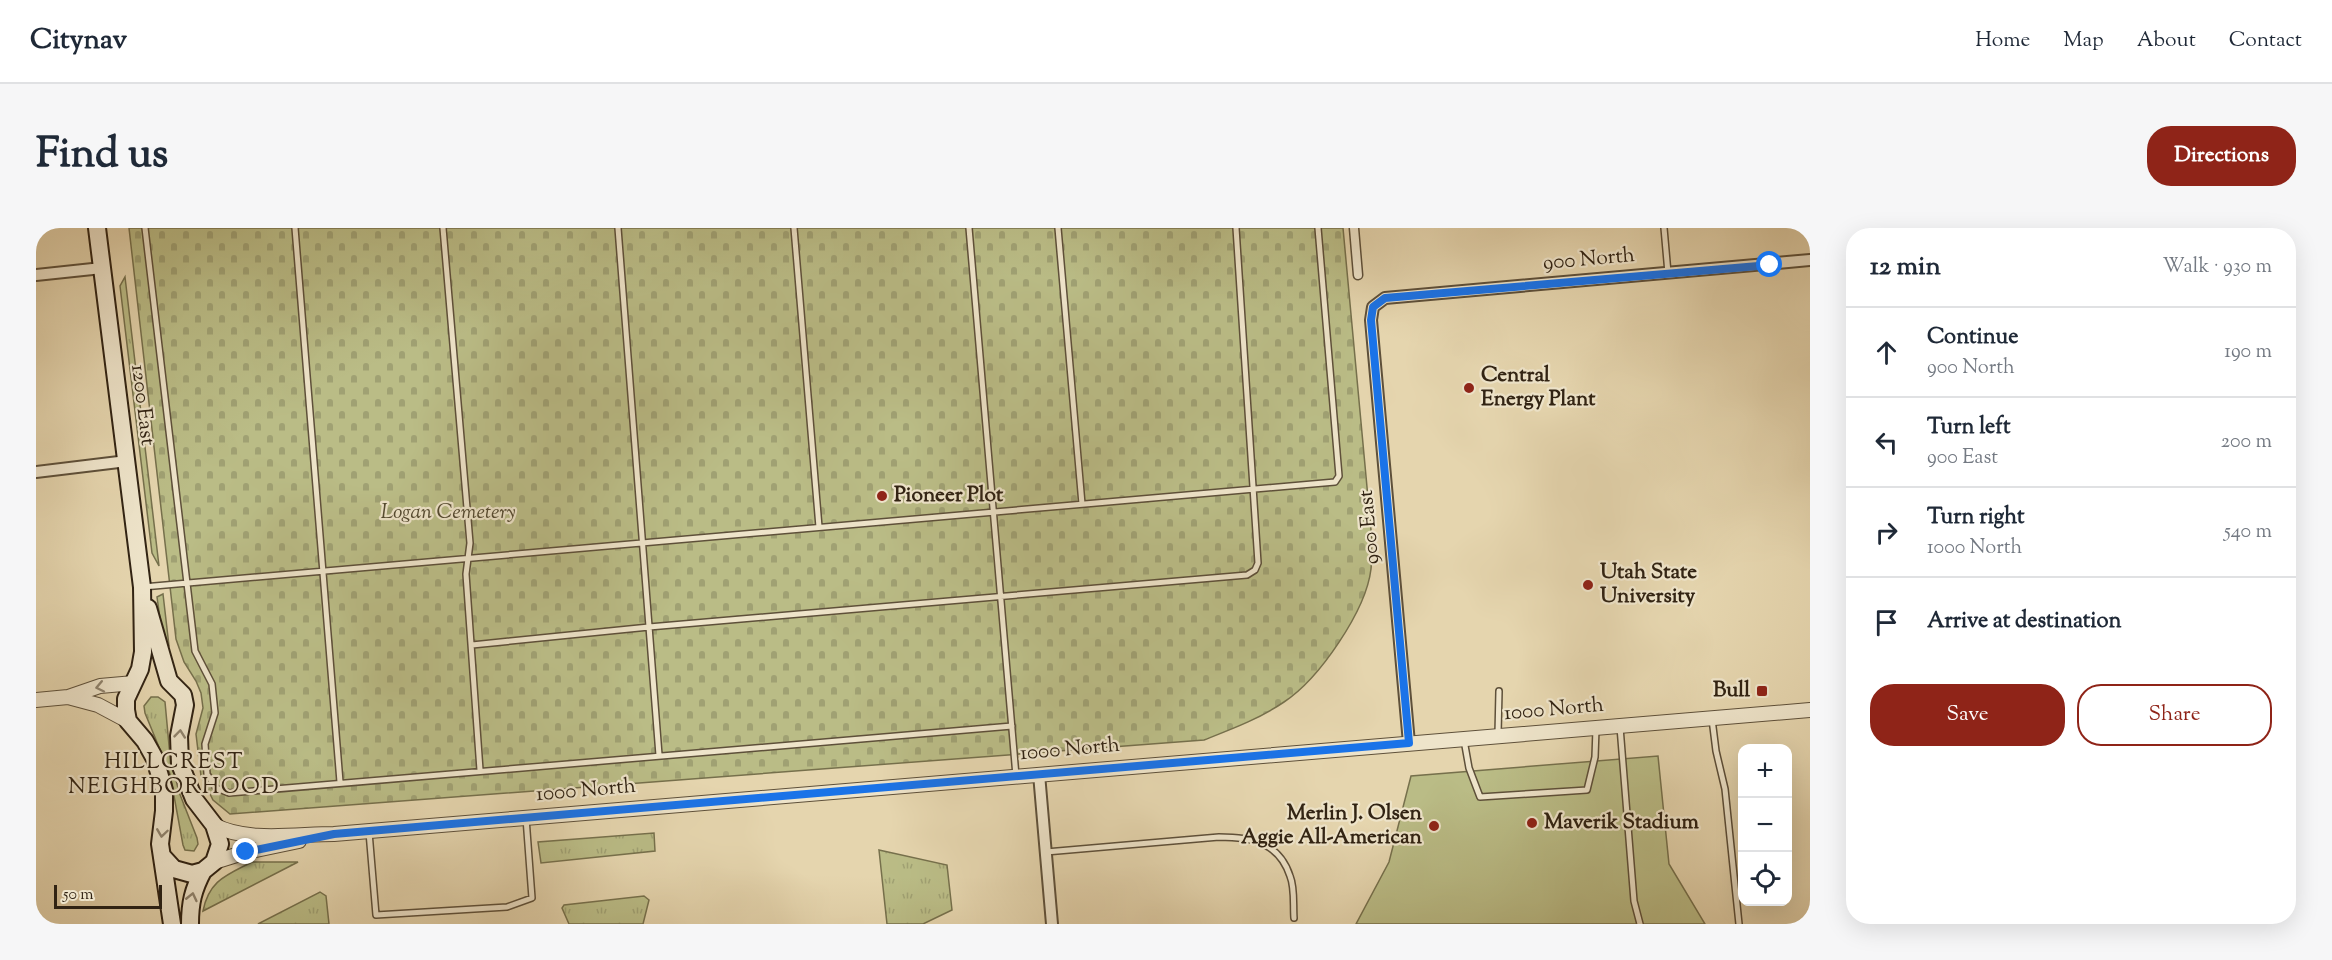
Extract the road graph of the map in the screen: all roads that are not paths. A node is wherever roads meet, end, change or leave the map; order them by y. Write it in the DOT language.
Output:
graph roads {
  1 [pos="97,228"];
  2 [pos="145,228"];
  3 [pos="295,228"];
  4 [pos="443,228"];
  5 [pos="618,228"];
  6 [pos="794,228"];
  7 [pos="969,228"];
  8 [pos="1058,228"];
  9 [pos="1236,228"];
  10 [pos="1318,228"];
  11 [pos="1354,228"];
  12 [pos="1664,228"];
  13 [pos="1810,260"];
  14 [pos="102,268"];
  15 [pos="1668,273"];
  16 [pos="36,275"];
  17 [pos="1358,275"];
  18 [pos="1373,307"];
  19 [pos="127,461"];
  20 [pos="36,471"];
  21 [pos="1254,489"];
  22 [pos="1082,504"];
  23 [pos="993,512"];
  24 [pos="819,527"];
  25 [pos="643,543"];
  26 [pos="468,558"];
  27 [pos="324,570"];
  28 [pos="186,583"];
  29 [pos="142,587"];
  30 [pos="1000,598"];
  31 [pos="649,627"];
  32 [pos="472,645"];
  33 [pos="169,681"];
  34 [pos="134,683"];
  35 [pos="1499,691"];
  36 [pos="68,697"];
  37 [pos="36,700"];
  38 [pos="1810,710"];
  39 [pos="1712,718"];
  40 [pos="128,721"];
  41 [pos="1620,725"];
  42 [pos="1012,726"];
  43 [pos="1596,727"];
  44 [pos="1498,736"];
  45 [pos="1464,739"];
  46 [pos="1409,743"];
  47 [pos="659,755"];
  48 [pos="480,770"];
  49 [pos="1039,774"];
  50 [pos="1016,776"];
  51 [pos="340,782"];
  52 [pos="526,817"];
  53 [pos="214,825"];
  54 [pos="369,831"];
  55 [pos="334,834"];
  56 [pos="1046,852"];
  57 [pos="163,857"];
  58 [pos="209,867"];
  59 [pos="1294,918"];
  60 [pos="172,924"];
  61 [pos="190,924"];
  62 [pos="1052,924"];
  63 [pos="1640,924"];
  64 [pos="1739,924"];
  1 -- 14 [label="main road, 1200 East"];
  2 -- 28 [label="lane"];
  3 -- 27 [label="lane"];
  4 -- 26 [label="lane"];
  5 -- 25 [label="lane"];
  6 -- 24 [label="lane"];
  7 -- 23 [label="lane"];
  8 -- 22 [label="lane"];
  9 -- 21 [label="lane"];
  10 -- 21 [label="lane"];
  11 -- 17 [label="street"];
  12 -- 15 [label="lane"];
  13 -- 15 [label="street, 900 North"];
  14 -- 16 [label="street"];
  14 -- 19 [label="main road, 1200 East"];
  15 -- 18 [label="street, 900 North"];
  18 -- 46 [label="street, 900 East"];
  19 -- 20 [label="street"];
  19 -- 29 [label="main road, 1200 East"];
  21 -- 22 [label="lane"];
  21 -- 30 [label="lane"];
  22 -- 23 [label="lane"];
  23 -- 24 [label="lane"];
  23 -- 30 [label="lane"];
  24 -- 25 [label="lane"];
  25 -- 26 [label="lane"];
  25 -- 31 [label="lane"];
  26 -- 27 [label="lane"];
  26 -- 32 [label="lane"];
  27 -- 28 [label="lane"];
  27 -- 51 [label="lane"];
  28 -- 29 [label="lane"];
  28 -- 51 [label="lane"];
  29 -- 33 [label="main road, 1200 East"];
  29 -- 34 [label="main road, 1200 East"];
  30 -- 31 [label="lane"];
  30 -- 42 [label="lane"];
  31 -- 32 [label="lane"];
  31 -- 47 [label="lane"];
  32 -- 48 [label="lane"];
  33 -- 34 [label="main road"];
  53 -- 33 [label="main road, 1200 East, one-way"];
  34 -- 36 [label="street, one-way"];
  34 -- 40 [label="main road, 1200 East"];
  35 -- 44 [label="lane"];
  36 -- 37 [label="street"];
  36 -- 40 [label="street"];
  38 -- 39 [label="street, 1000 North"];
  39 -- 41 [label="street, 1000 North"];
  39 -- 64 [label="lane"];
  40 -- 57 [label="main road, one-way"];
  41 -- 43 [label="street, 1000 North"];
  41 -- 63 [label="lane"];
  42 -- 47 [label="lane"];
  42 -- 50 [label="lane"];
  43 -- 44 [label="street, 1000 North"];
  43 -- 45 [label="lane"];
  44 -- 45 [label="street, 1000 North"];
  45 -- 46 [label="street, 1000 North"];
  46 -- 49 [label="street, 1000 North"];
  47 -- 48 [label="lane"];
  48 -- 51 [label="lane"];
  49 -- 50 [label="street, 1000 North"];
  49 -- 56 [label="street"];
  50 -- 52 [label="street, 1000 North"];
  52 -- 54 [label="street, 1000 North"];
  52 -- 54 [label="lane"];
  53 -- 55 [label="street, 1000 North"];
  53 -- 58 [label="main road"];
  54 -- 55 [label="street, 1000 North"];
  55 -- 58 [label="street, 1000 North"];
  56 -- 59 [label="lane"];
  56 -- 62 [label="street"];
  57 -- 58 [label="main road"];
  57 -- 60 [label="main road"];
  61 -- 58 [label="main road, one-way"];
}
